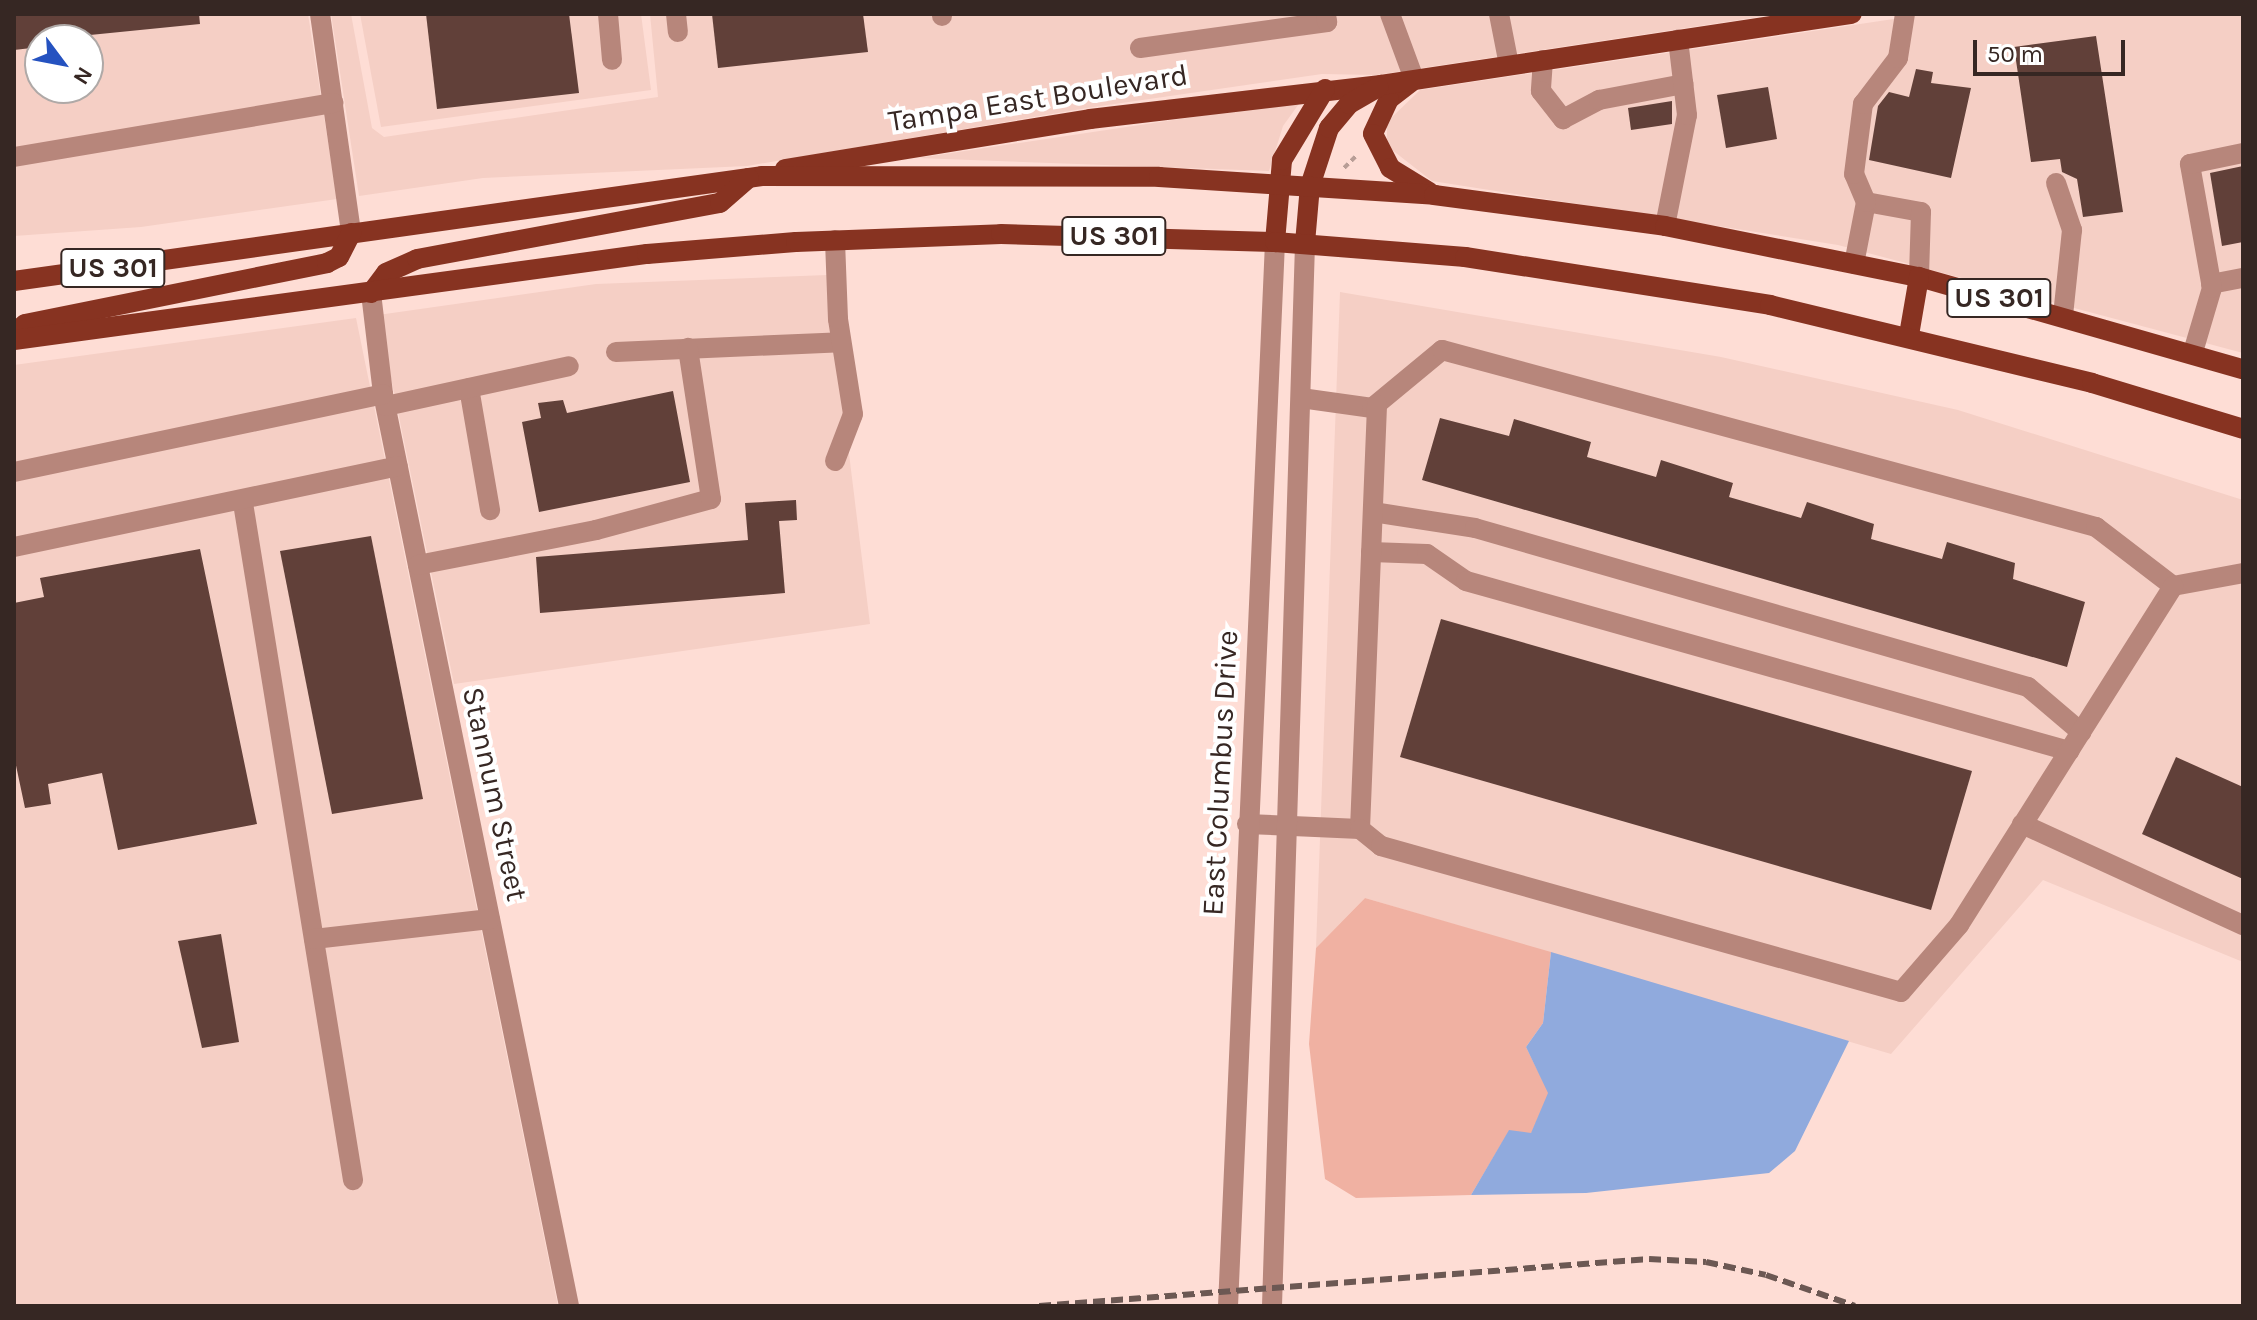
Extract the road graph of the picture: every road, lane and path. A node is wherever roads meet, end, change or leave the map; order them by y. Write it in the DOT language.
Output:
graph roads {
  1 [pos="320,14"];
  2 [pos="608,14"];
  3 [pos="1326,14"];
  4 [pos="1390,14"];
  5 [pos="1499,14"];
  6 [pos="1852,14"];
  7 [pos="1905,14"];
  8 [pos="1781,19"];
  9 [pos="1678,40"];
  10 [pos="1140,48"];
  11 [pos="612,60"];
  12 [pos="1543,60"];
  13 [pos="1509,65"];
  14 [pos="1414,79"];
  15 [pos="1684,84"];
  16 [pos="1381,85"];
  17 [pos="1325,89"];
  18 [pos="333,103"];
  19 [pos="2243,153"];
  20 [pos="1356,156"];
  21 [pos="14,157"];
  22 [pos="1337,175"];
  23 [pos="755,177"];
  24 [pos="2056,183"];
  25 [pos="1279,184"];
  26 [pos="1310,186"];
  27 [pos="1434,195"];
  28 [pos="1866,202"];
  29 [pos="1665,226"];
  30 [pos="351,233"];
  31 [pos="835,240"];
  32 [pos="1275,242"];
  33 [pos="1305,243"];
  34 [pos="1854,264"];
  35 [pos="1919,277"];
  36 [pos="2243,278"];
  37 [pos="14,281"];
  38 [pos="2211,284"];
  39 [pos="371,293"];
  40 [pos="2063,315"];
  41 [pos="14,333"];
  42 [pos="1909,335"];
  43 [pos="14,340"];
  44 [pos="841,342"];
  45 [pos="688,348"];
  46 [pos="616,352"];
  47 [pos="2193,352"];
  48 [pos="569,366"];
  49 [pos="2243,369"];
  50 [pos="469,388"];
  51 [pos="1301,398"];
  52 [pos="384,400"];
  53 [pos="1377,404"];
  54 [pos="2243,429"];
  55 [pos="835,461"];
  56 [pos="398,466"];
  57 [pos="14,472"];
  58 [pos="243,503"];
  59 [pos="490,510"];
  60 [pos="1373,512"];
  61 [pos="14,547"];
  62 [pos="1371,552"];
  63 [pos="418,565"];
  64 [pos="2243,573"];
  65 [pos="2173,586"];
  66 [pos="2081,732"];
  67 [pos="2069,751"];
  68 [pos="1247,824"];
  69 [pos="2022,824"];
  70 [pos="1291,825"];
  71 [pos="1360,829"];
  72 [pos="490,919"];
  73 [pos="2243,925"];
  74 [pos="314,939"];
  75 [pos="353,1180"];
  76 [pos="569,1306"];
  77 [pos="1228,1306"];
  78 [pos="1272,1306"];
  1 -- 18 [label="street"];
  2 -- 11 [label="street"];
  3 -- 10 [label="street"];
  4 -- 14 [label="street"];
  5 -- 13 [label="street"];
  6 -- 8 [label="main road, Tampa East Boulevard"];
  7 -- 28 [label="street"];
  8 -- 9 [label="main road, Tampa East Boulevard"];
  9 -- 12 [label="main road, Tampa East Boulevard"];
  9 -- 15 [label="street"];
  12 -- 13 [label="main road, Tampa East Boulevard"];
  12 -- 15 [label="street"];
  13 -- 14 [label="main road, Tampa East Boulevard"];
  14 -- 16 [label="main road, Tampa East Boulevard"];
  14 -- 27 [label="main road"];
  15 -- 29 [label="street"];
  16 -- 17 [label="main road, Tampa East Boulevard"];
  16 -- 26 [label="main road, Tampa East Boulevard"];
  17 -- 23 [label="main road, Tampa East Boulevard"];
  17 -- 25 [label="main road"];
  18 -- 21 [label="street"];
  18 -- 30 [label="street"];
  19 -- 38 [label="street"];
  20 -- 22 [label="path"];
  23 -- 25 [label="main road, US 301"];
  23 -- 30 [label="main road, US 301"];
  23 -- 39 [label="main road"];
  24 -- 40 [label="street"];
  25 -- 26 [label="main road, US 301"];
  25 -- 32 [label="main road"];
  26 -- 27 [label="main road, US 301"];
  26 -- 33 [label="main road, Tampa East Boulevard"];
  27 -- 29 [label="main road, US 301"];
  28 -- 34 [label="street"];
  28 -- 35 [label="street"];
  29 -- 34 [label="main road, US 301"];
  30 -- 37 [label="main road, US 301"];
  30 -- 41 [label="main road"];
  31 -- 32 [label="main road, US 301"];
  31 -- 39 [label="main road, US 301"];
  31 -- 44 [label="street"];
  32 -- 33 [label="main road, US 301"];
  32 -- 68 [label="street, East Columbus Drive"];
  33 -- 42 [label="main road, US 301"];
  33 -- 51 [label="street"];
  34 -- 35 [label="main road, US 301"];
  35 -- 40 [label="main road, US 301"];
  35 -- 42 [label="main road"];
  36 -- 38 [label="street"];
  38 -- 47 [label="street"];
  39 -- 43 [label="main road, US 301"];
  39 -- 52 [label="street, Stannum Street"];
  40 -- 47 [label="main road, US 301"];
  42 -- 54 [label="main road, US 301"];
  44 -- 45 [label="street"];
  44 -- 55 [label="street"];
  45 -- 46 [label="street"];
  45 -- 63 [label="street"];
  47 -- 49 [label="main road, US 301"];
  48 -- 50 [label="street"];
  50 -- 52 [label="street"];
  50 -- 59 [label="street"];
  51 -- 53 [label="street"];
  51 -- 70 [label="street"];
  52 -- 56 [label="street, Stannum Street"];
  52 -- 57 [label="street"];
  53 -- 60 [label="street"];
  53 -- 65 [label="street"];
  56 -- 58 [label="street"];
  56 -- 63 [label="street, Stannum Street"];
  58 -- 61 [label="street"];
  58 -- 74 [label="street"];
  60 -- 62 [label="street"];
  60 -- 66 [label="street"];
  62 -- 67 [label="street"];
  62 -- 71 [label="street"];
  63 -- 72 [label="street, Stannum Street"];
  64 -- 65 [label="street"];
  65 -- 66 [label="street"];
  66 -- 67 [label="street"];
  67 -- 69 [label="street"];
  68 -- 70 [label="street"];
  68 -- 77 [label="street, East Columbus Drive"];
  69 -- 71 [label="street"];
  69 -- 73 [label="street"];
  70 -- 71 [label="street"];
  70 -- 78 [label="street"];
  72 -- 74 [label="street"];
  72 -- 76 [label="street, Stannum Street"];
  74 -- 75 [label="street"];
}
